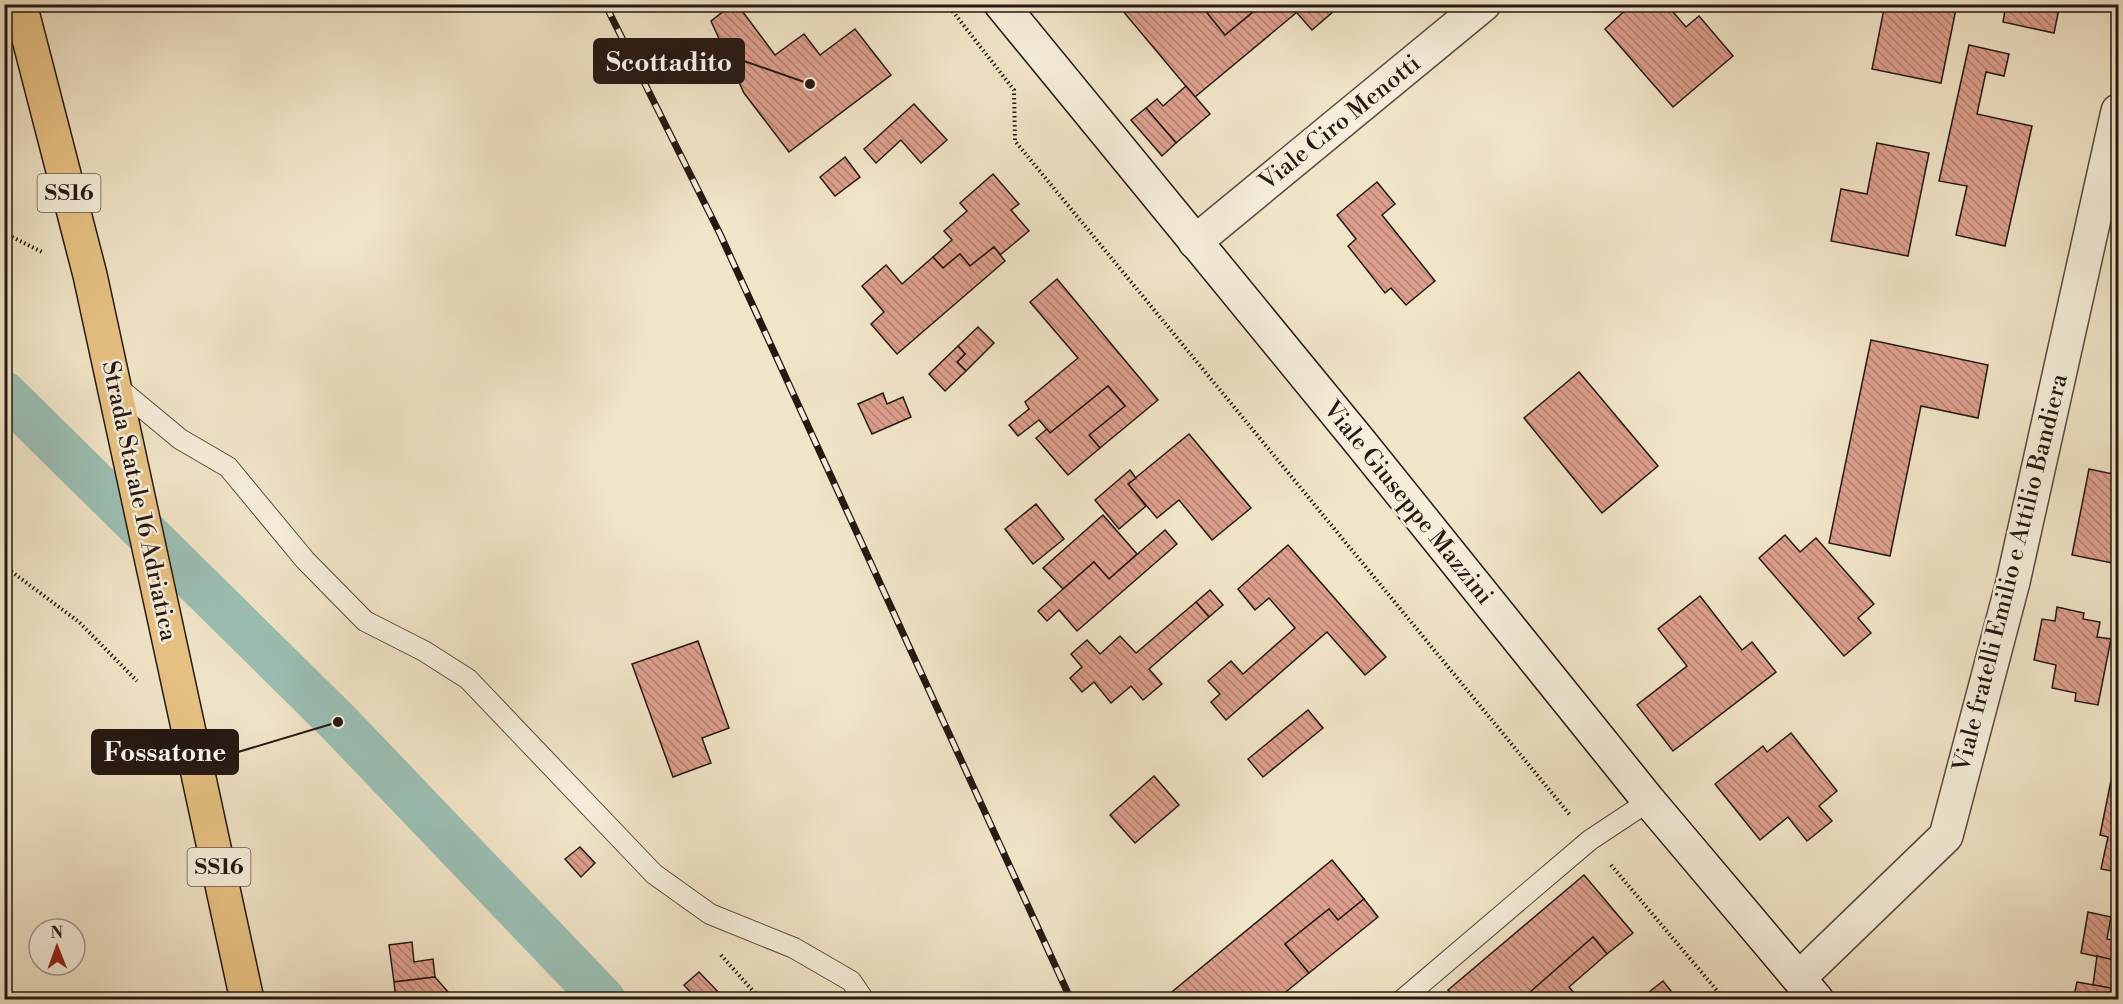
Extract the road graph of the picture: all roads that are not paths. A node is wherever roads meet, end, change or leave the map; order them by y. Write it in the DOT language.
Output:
graph roads {
  1 [pos="20,4"];
  2 [pos="1001,4"];
  3 [pos="1484,4"];
  4 [pos="2118,111"];
  5 [pos="1195,242"];
  6 [pos="113,384"];
  7 [pos="1649,801"];
  8 [pos="1808,989"];
  9 [pos="247,999"];
  10 [pos="864,999"];
  11 [pos="1402,999"];
  1 -- 6 [label="main road, Strada Statale 16 Adriatica / SS16"];
  2 -- 5 [label="street, Viale Giuseppe Mazzini"];
  3 -- 5 [label="street, Viale Ciro Menotti"];
  4 -- 8 [label="street, Viale fratelli Emilio e Attilio Bandiera"];
  5 -- 7 [label="street, Viale Giuseppe Mazzini"];
  6 -- 9 [label="main road, Strada Statale 16 Adriatica / SS16"];
  6 -- 10 [label="lane"];
  7 -- 8 [label="street, Viale Giuseppe Mazzini"];
  7 -- 11 [label="lane"];
}
